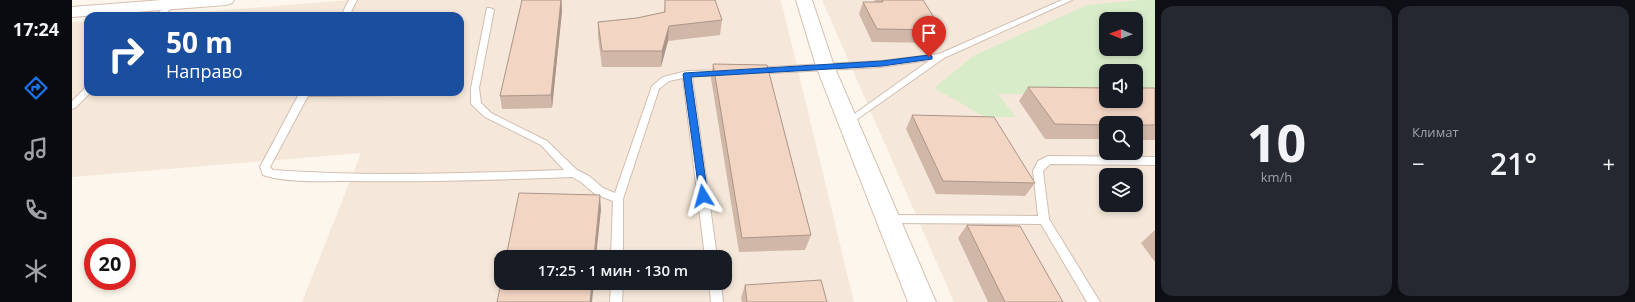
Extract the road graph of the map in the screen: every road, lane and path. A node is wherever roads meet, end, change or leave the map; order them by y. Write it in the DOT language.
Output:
graph roads {
  1 [pos="226,0"];
  2 [pos="353,0"];
  3 [pos="804,0"];
  4 [pos="1068,0"];
  5 [pos="165,10"];
  6 [pos="490,10"];
  7 [pos="72,12"];
  8 [pos="347,12"];
  9 [pos="941,56"];
  10 [pos="825,66"];
  11 [pos="687,74"];
  12 [pos="84,94"];
  13 [pos="303,96"];
  14 [pos="72,106"];
  15 [pos="849,122"];
  16 [pos="1155,161"];
  17 [pos="573,173"];
  18 [pos="618,200"];
  19 [pos="888,218"];
  20 [pos="1044,220"];
  21 [pos="617,250"];
  22 [pos="710,250"];
  23 [pos="617,290"];
  24 [pos="716,290"];
  25 [pos="616,302"];
  26 [pos="717,302"];
  27 [pos="922,302"];
  28 [pos="1094,302"];
  1 -- 5 [label="street"];
  2 -- 8 [label="lane"];
  3 -- 10 [label="street"];
  4 -- 9 [label="lane"];
  5 -- 7 [label="street"];
  6 -- 17 [label="lane"];
  9 -- 10 [label="lane"];
  9 -- 15 [label="lane"];
  10 -- 11 [label="lane"];
  10 -- 15 [label="street"];
  11 -- 18 [label="lane"];
  11 -- 22 [label="lane"];
  12 -- 14 [label="lane"];
  13 -- 17 [label="lane"];
  15 -- 19 [label="street"];
  16 -- 20 [label="lane"];
  17 -- 18 [label="lane"];
  18 -- 21 [label="lane"];
  19 -- 20 [label="lane"];
  19 -- 27 [label="street"];
  20 -- 28 [label="lane"];
  23 -- 25 [label="lane"];
  24 -- 26 [label="lane"];
}
